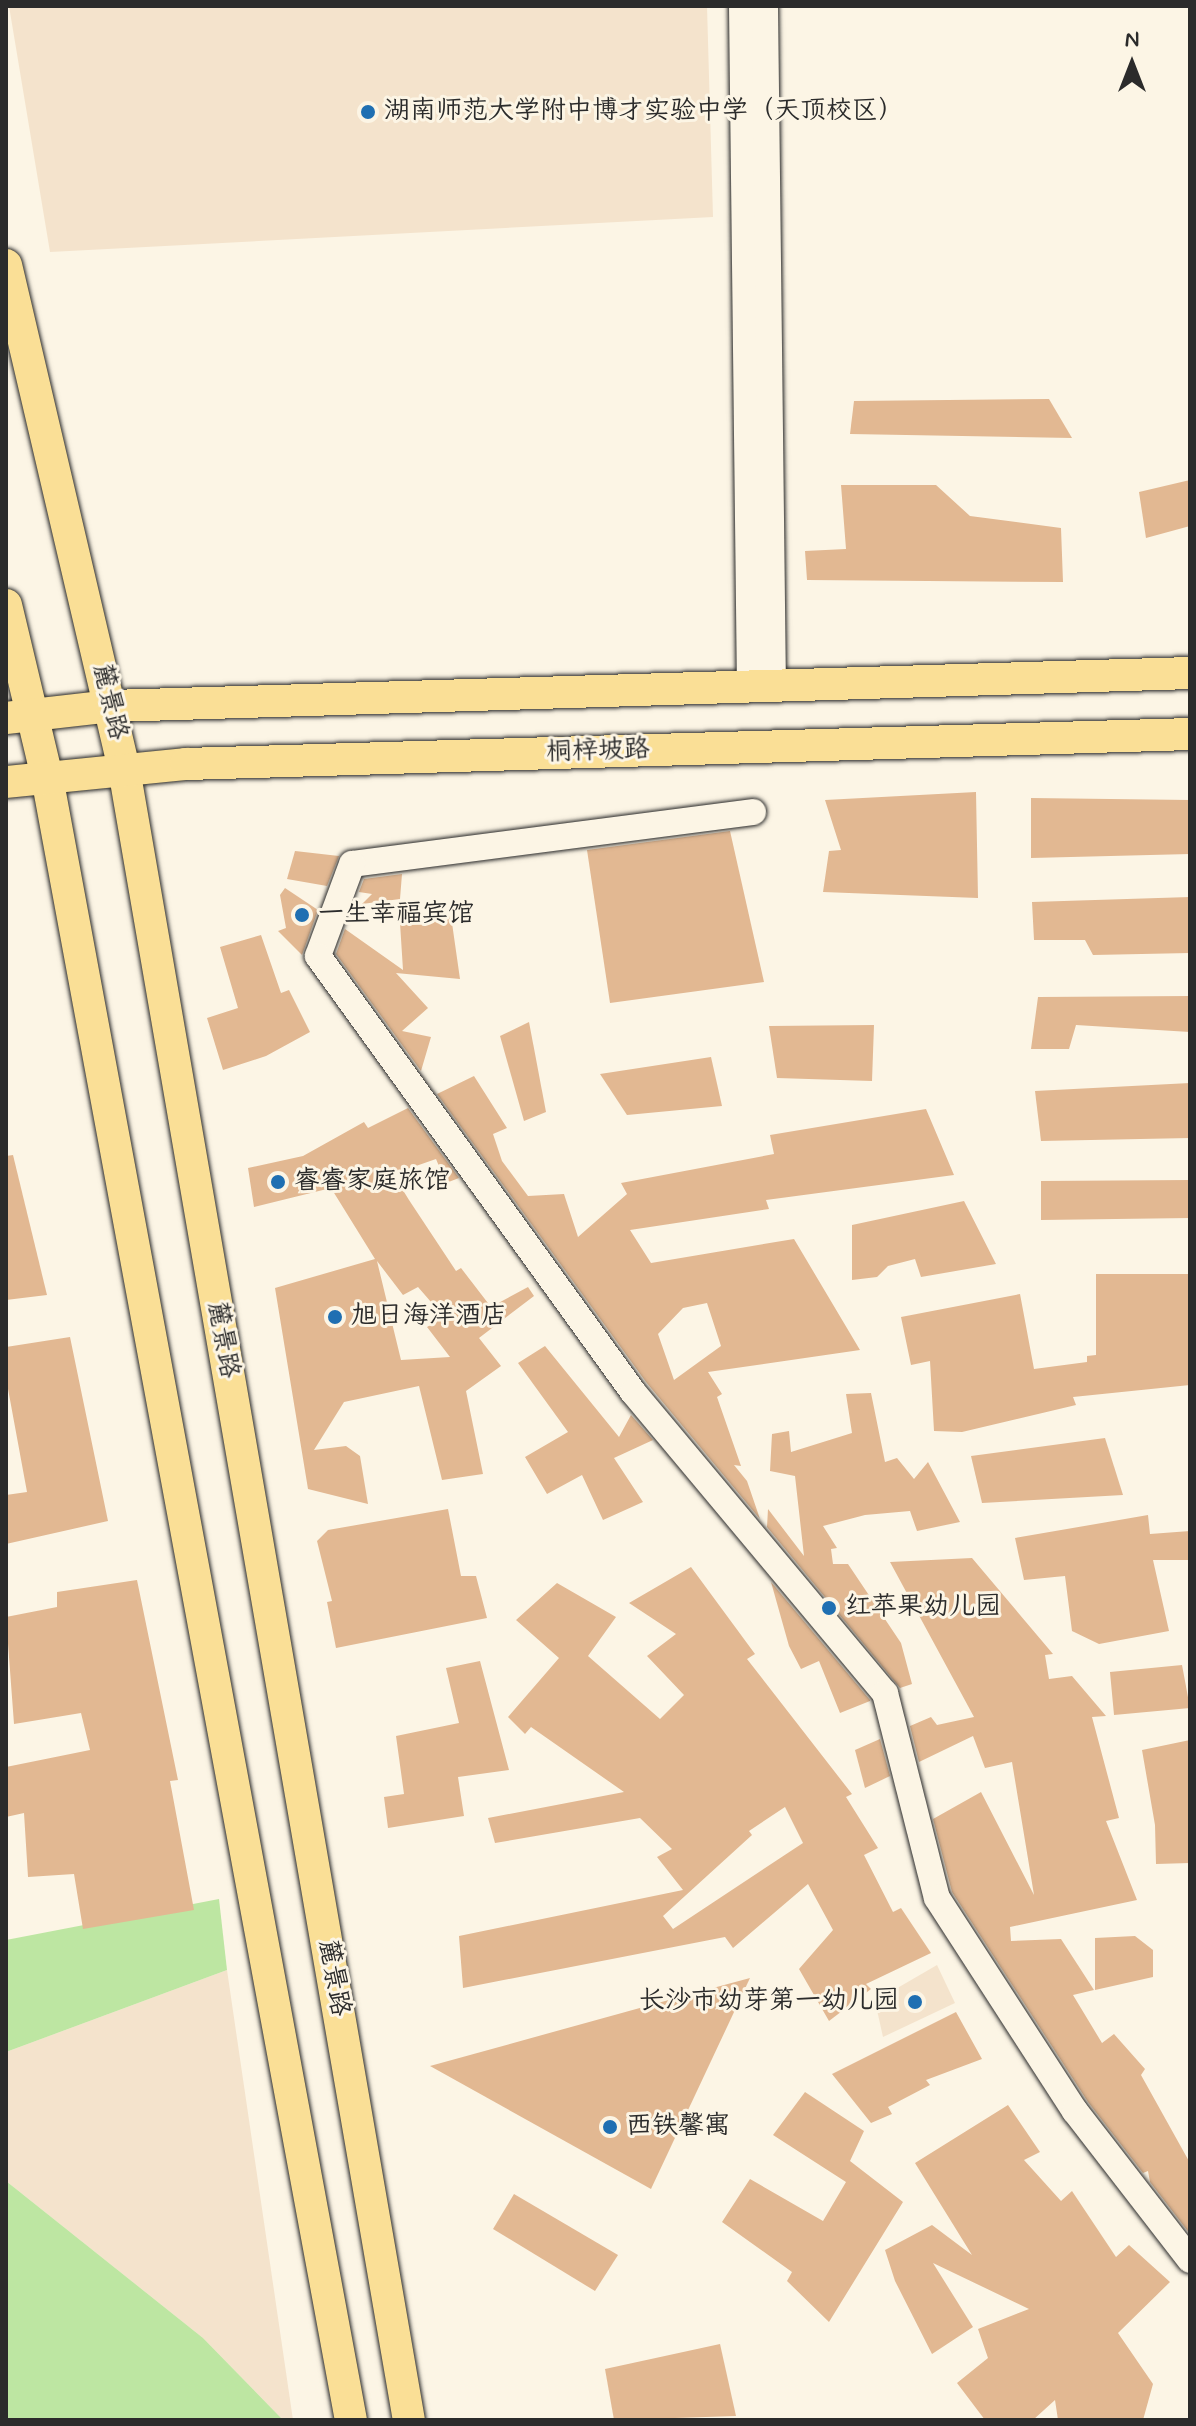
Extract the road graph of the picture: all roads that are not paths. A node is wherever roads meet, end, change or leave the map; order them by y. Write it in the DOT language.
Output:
graph roads {
  1 [pos="742,6"];
  2 [pos="765,6"];
  3 [pos="6,265"];
  4 [pos="6,605"];
  5 [pos="1190,673"];
  6 [pos="762,687"];
  7 [pos="111,706"];
  8 [pos="18,717"];
  9 [pos="1190,734"];
  10 [pos="124,769"];
  11 [pos="47,777"];
  12 [pos="6,782"];
  13 [pos="753,812"];
  14 [pos="1190,2260"];
  15 [pos="351,2420"];
  16 [pos="409,2420"];
  1 -- 6 [label="street"];
  2 -- 6 [label="street"];
  3 -- 7 [label="main road, 麓景路"];
  4 -- 8 [label="main road"];
  5 -- 6 [label="main road"];
  6 -- 7 [label="main road"];
  7 -- 8 [label="main road"];
  7 -- 10 [label="main road, 麓景路"];
  8 -- 11 [label="main road"];
  9 -- 10 [label="main road, 桐梓坡路"];
  10 -- 11 [label="main road, 桐梓坡路"];
  10 -- 16 [label="main road, 麓景路"];
  11 -- 12 [label="main road, 桐梓坡路"];
  11 -- 15 [label="main road"];
  13 -- 14 [label="street"];
}
